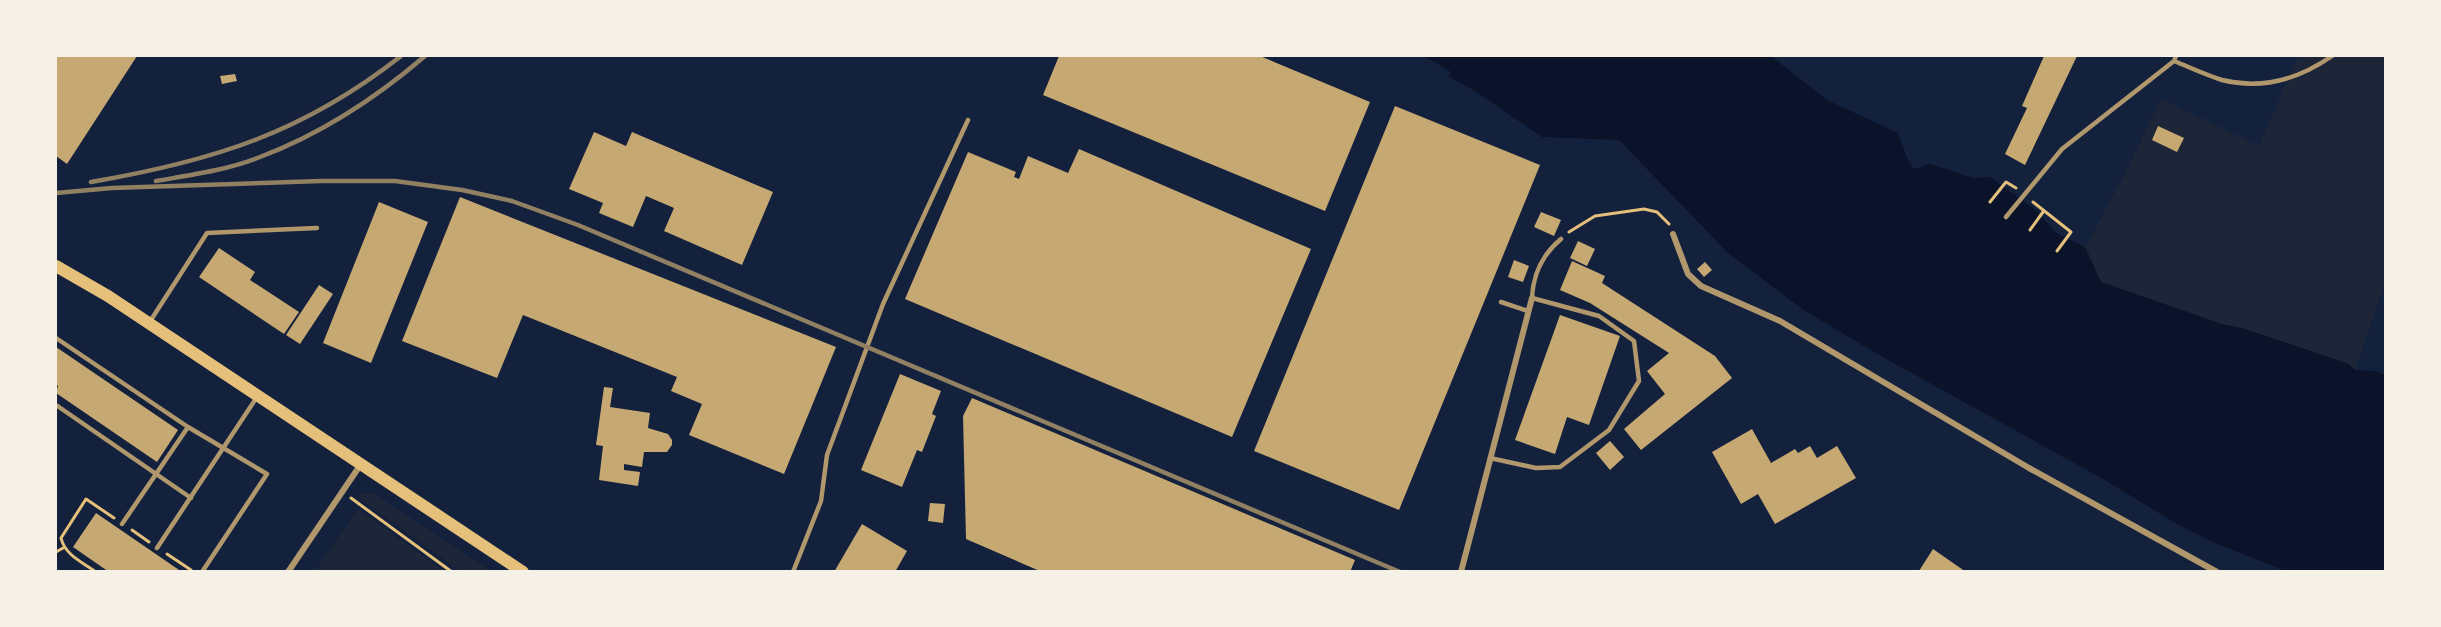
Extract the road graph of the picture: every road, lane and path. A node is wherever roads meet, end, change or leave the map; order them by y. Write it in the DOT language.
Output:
graph roads {
  1 [pos="2332,56"];
  2 [pos="2175,58"];
  3 [pos="968,120"];
  4 [pos="2025,194"];
  5 [pos="1990,202"];
  6 [pos="2043,212"];
  7 [pos="2006,217"];
  8 [pos="317,228"];
  9 [pos="2030,230"];
  10 [pos="1673,234"];
  11 [pos="1561,239"];
  12 [pos="2057,251"];
  13 [pos="56,266"];
  14 [pos="1532,298"];
  15 [pos="1501,302"];
  16 [pos="1528,311"];
  17 [pos="149,323"];
  18 [pos="56,338"];
  19 [pos="258,395"];
  20 [pos="56,405"];
  21 [pos="188,427"];
  22 [pos="224,448"];
  23 [pos="1490,458"];
  24 [pos="361,464"];
  25 [pos="156,474"];
  26 [pos="343,491"];
  27 [pos="191,498"];
  28 [pos="122,524"];
  29 [pos="63,548"];
  30 [pos="157,548"];
  31 [pos="56,552"];
  32 [pos="96,572"];
  33 [pos="194,572"];
  34 [pos="202,572"];
  35 [pos="288,572"];
  36 [pos="452,572"];
  37 [pos="523,572"];
  38 [pos="793,572"];
  39 [pos="1461,572"];
  40 [pos="2217,572"];
  1 -- 2 [label="lane"];
  2 -- 4 [label="lane"];
  3 -- 38 [label="lane"];
  4 -- 5 [label="path"];
  4 -- 6 [label="path"];
  4 -- 7 [label="lane"];
  6 -- 9 [label="path"];
  6 -- 12 [label="path"];
  8 -- 17 [label="lane"];
  10 -- 11 [label="path"];
  10 -- 40 [label="street"];
  11 -- 14 [label="lane"];
  13 -- 17 [label="main road"];
  14 -- 16 [label="street"];
  14 -- 23 [label="lane"];
  15 -- 16 [label="lane"];
  16 -- 23 [label="street"];
  17 -- 19 [label="main road"];
  18 -- 21 [label="lane"];
  19 -- 22 [label="lane"];
  19 -- 24 [label="main road"];
  20 -- 25 [label="lane"];
  21 -- 22 [label="lane"];
  21 -- 25 [label="lane"];
  22 -- 27 [label="lane"];
  22 -- 34 [label="lane"];
  23 -- 39 [label="street"];
  24 -- 26 [label="street"];
  24 -- 37 [label="main road"];
  25 -- 27 [label="lane"];
  25 -- 28 [label="lane"];
  26 -- 35 [label="street"];
  26 -- 36 [label="path"];
  27 -- 30 [label="lane"];
  28 -- 29 [label="path"];
  28 -- 30 [label="path"];
  29 -- 31 [label="path"];
  29 -- 32 [label="path"];
  30 -- 33 [label="path"];
}
